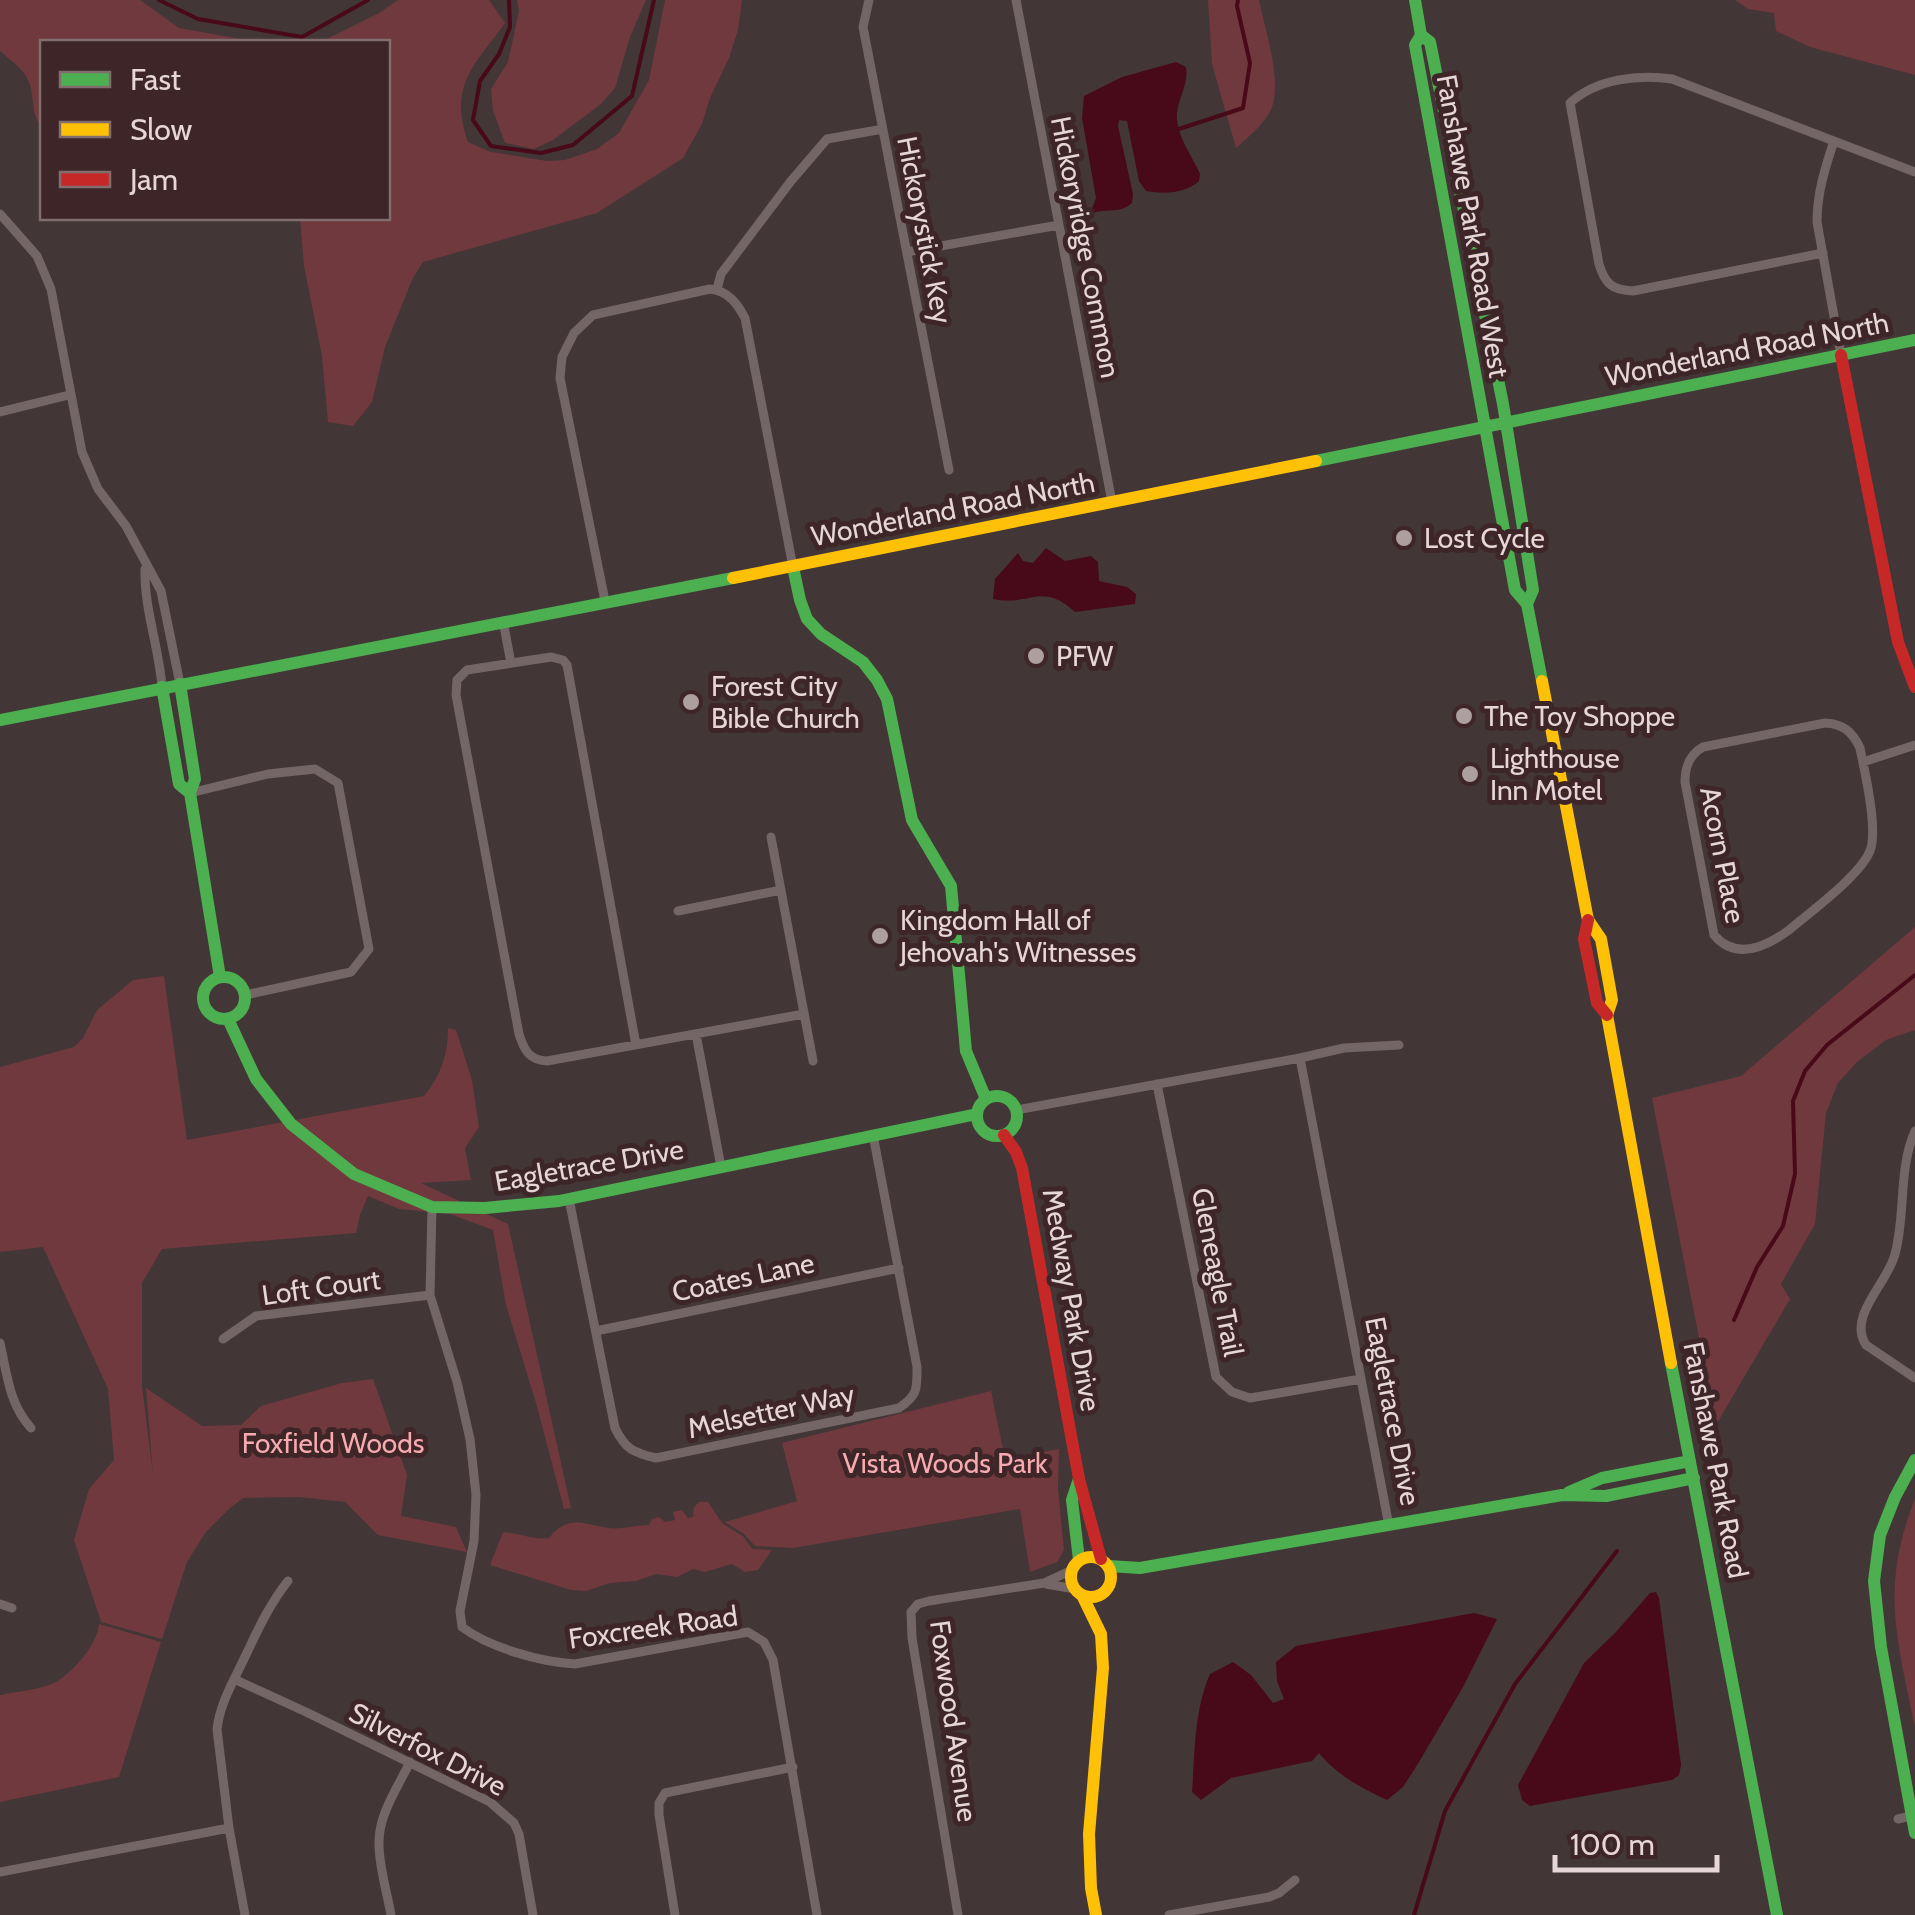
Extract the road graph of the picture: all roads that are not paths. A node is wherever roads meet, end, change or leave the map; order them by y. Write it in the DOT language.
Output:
graph roads {
  1 [pos="869,0"];
  2 [pos="1016,0"];
  3 [pos="1415,0"];
  4 [pos="1421,35"];
  5 [pos="882,129"];
  6 [pos="1834,140"];
  7 [pos="1915,172"];
  8 [pos="0,214"];
  9 [pos="1059,225"];
  10 [pos="906,252"];
  11 [pos="1822,254"];
  12 [pos="717,290"];
  13 [pos="1915,340"];
  14 [pos="1841,355"];
  15 [pos="70,394"];
  16 [pos="0,412"];
  17 [pos="1506,422"];
  18 [pos="1484,427"];
  19 [pos="949,470"];
  20 [pos="1112,502"];
  21 [pos="146,566"];
  22 [pos="794,566"];
  23 [pos="605,600"];
  24 [pos="1527,604"];
  25 [pos="504,621"];
  26 [pos="511,663"];
  27 [pos="180,684"];
  28 [pos="162,687"];
  29 [pos="1915,687"];
  30 [pos="0,720"];
  31 [pos="1915,746"];
  32 [pos="1863,762"];
  33 [pos="190,793"];
  34 [pos="772,837"];
  35 [pos="782,890"];
  36 [pos="678,911"];
  37 [pos="220,976"];
  38 [pos="245,995"];
  39 [pos="804,1014"];
  40 [pos="228,1019"];
  41 [pos="696,1034"];
  42 [pos="636,1044"];
  43 [pos="1398,1044"];
  44 [pos="1300,1058"];
  45 [pos="813,1061"];
  46 [pos="1157,1084"];
  47 [pos="986,1099"];
  48 [pos="1016,1110"];
  49 [pos="977,1114"];
  50 [pos="1915,1131"];
  51 [pos="873,1135"];
  52 [pos="1004,1135"];
  53 [pos="721,1167"];
  54 [pos="570,1199"];
  55 [pos="432,1207"];
  56 [pos="899,1268"];
  57 [pos="430,1295"];
  58 [pos="596,1331"];
  59 [pos="223,1340"];
  60 [pos="0,1343"];
  61 [pos="1915,1378"];
  62 [pos="1361,1380"];
  63 [pos="31,1428"];
  64 [pos="1690,1460"];
  65 [pos="1915,1460"];
  66 [pos="1694,1478"];
  67 [pos="1079,1479"];
  68 [pos="1562,1495"];
  69 [pos="1389,1526"];
  70 [pos="1105,1562"];
  71 [pos="1075,1565"];
  72 [pos="1140,1568"];
  73 [pos="288,1581"];
  74 [pos="1044,1583"];
  75 [pos="1108,1588"];
  76 [pos="1079,1592"];
  77 [pos="0,1604"];
  78 [pos="12,1608"];
  79 [pos="1098,1623"];
  80 [pos="234,1680"];
  81 [pos="410,1762"];
  82 [pos="792,1767"];
  83 [pos="1908,1817"];
  84 [pos="229,1828"];
  85 [pos="1915,1833"];
  86 [pos="0,1872"];
  87 [pos="1295,1880"];
  88 [pos="245,1915"];
  89 [pos="391,1915"];
  90 [pos="533,1915"];
  91 [pos="674,1915"];
  92 [pos="817,1915"];
  93 [pos="958,1915"];
  94 [pos="1096,1915"];
  95 [pos="1169,1915"];
  96 [pos="1777,1915"];
  1 -- 5 [label="street, Hickorystick Key"];
  2 -- 9 [label="street, Hickoryridge Common"];
  3 -- 4 [label="street, Fanshawe Park Road West"];
  4 -- 17 [label="street, Fanshawe Park Road West"];
  4 -- 18 [label="street, Fanshawe Park Road West"];
  5 -- 10 [label="street, Hickorystick Key"];
  5 -- 12 [label="street"];
  6 -- 7 [label="street"];
  6 -- 11 [label="street"];
  6 -- 11 [label="street"];
  8 -- 15 [label="street"];
  9 -- 10 [label="street"];
  9 -- 20 [label="street, Hickoryridge Common"];
  10 -- 19 [label="street, Hickorystick Key"];
  11 -- 14 [label="street"];
  12 -- 22 [label="street"];
  12 -- 23 [label="street"];
  13 -- 14 [label="street, Wonderland Road North"];
  14 -- 17 [label="street, Wonderland Road North"];
  14 -- 29 [label="street"];
  15 -- 16 [label="street"];
  15 -- 21 [label="street"];
  17 -- 18 [label="street, Wonderland Road North"];
  17 -- 24 [label="street, Fanshawe Park Road"];
  18 -- 20 [label="street, Wonderland Road North"];
  18 -- 24 [label="street, Fanshawe Park Road"];
  20 -- 22 [label="street, Wonderland Road North"];
  21 -- 27 [label="street"];
  21 -- 28 [label="street"];
  22 -- 23 [label="street, Wonderland Road North"];
  22 -- 47 [label="street"];
  23 -- 25 [label="street, Wonderland Road North"];
  24 -- 64 [label="street, Fanshawe Park Road"];
  25 -- 26 [label="street"];
  25 -- 27 [label="street, Wonderland Road North"];
  26 -- 42 [label="street"];
  26 -- 42 [label="street"];
  27 -- 28 [label="street, Wonderland Road North"];
  27 -- 33 [label="street"];
  28 -- 30 [label="street, Wonderland Road North"];
  28 -- 33 [label="street"];
  31 -- 32 [label="street"];
  32 -- 32 [label="street, Acorn Place"];
  33 -- 37 [label="street"];
  33 -- 38 [label="street"];
  34 -- 35 [label="street"];
  35 -- 36 [label="street"];
  35 -- 39 [label="street"];
  37 -- 38 [label="street"];
  37 -- 40 [label="street"];
  38 -- 40 [label="street"];
  39 -- 41 [label="street"];
  39 -- 45 [label="street"];
  40 -- 55 [label="street, Eagletrace Drive"];
  41 -- 42 [label="street"];
  41 -- 53 [label="street"];
  43 -- 44 [label="street"];
  44 -- 46 [label="street"];
  44 -- 62 [label="street, Eagletrace Drive"];
  46 -- 48 [label="street"];
  46 -- 62 [label="street, Gleneagle Trail"];
  47 -- 48 [label="street"];
  47 -- 49 [label="street"];
  48 -- 52 [label="street"];
  49 -- 51 [label="street, Eagletrace Drive"];
  49 -- 52 [label="street"];
  50 -- 61 [label="street"];
  51 -- 53 [label="street, Eagletrace Drive"];
  51 -- 56 [label="street, Melsetter Way"];
  52 -- 67 [label="street, Medway Park Drive"];
  53 -- 54 [label="street, Eagletrace Drive"];
  54 -- 55 [label="street, Eagletrace Drive"];
  54 -- 58 [label="street, Melsetter Way"];
  55 -- 57 [label="street, Foxcreek Road"];
  56 -- 58 [label="street, Coates Lane"];
  56 -- 58 [label="street, Melsetter Way"];
  57 -- 59 [label="street, Loft Court"];
  57 -- 82 [label="street, Foxcreek Road"];
  60 -- 63 [label="street"];
  62 -- 69 [label="street, Eagletrace Drive"];
  64 -- 66 [label="street, Fanshawe Park Road"];
  64 -- 68 [label="street"];
  65 -- 83 [label="street"];
  66 -- 68 [label="street"];
  66 -- 96 [label="street, Fanshawe Park Road"];
  67 -- 70 [label="street, Medway Park Drive"];
  67 -- 71 [label="street, Medway Park Drive"];
  68 -- 69 [label="street"];
  69 -- 72 [label="street"];
  70 -- 71 [label="street"];
  70 -- 72 [label="street"];
  70 -- 75 [label="street"];
  71 -- 74 [label="street, Foxwood Avenue"];
  71 -- 76 [label="street"];
  72 -- 75 [label="street"];
  73 -- 80 [label="street"];
  74 -- 76 [label="street, Foxwood Avenue"];
  74 -- 93 [label="street, Foxwood Avenue"];
  75 -- 76 [label="street"];
  75 -- 79 [label="street"];
  76 -- 79 [label="street"];
  77 -- 78 [label="street"];
  79 -- 94 [label="street"];
  80 -- 81 [label="street, Silverfox Drive"];
  80 -- 84 [label="street"];
  81 -- 89 [label="street"];
  81 -- 90 [label="street, Silverfox Drive"];
  82 -- 91 [label="street"];
  82 -- 92 [label="street, Foxcreek Road"];
  83 -- 85 [label="street"];
  84 -- 86 [label="street"];
  84 -- 88 [label="street"];
  87 -- 95 [label="street"];
}
